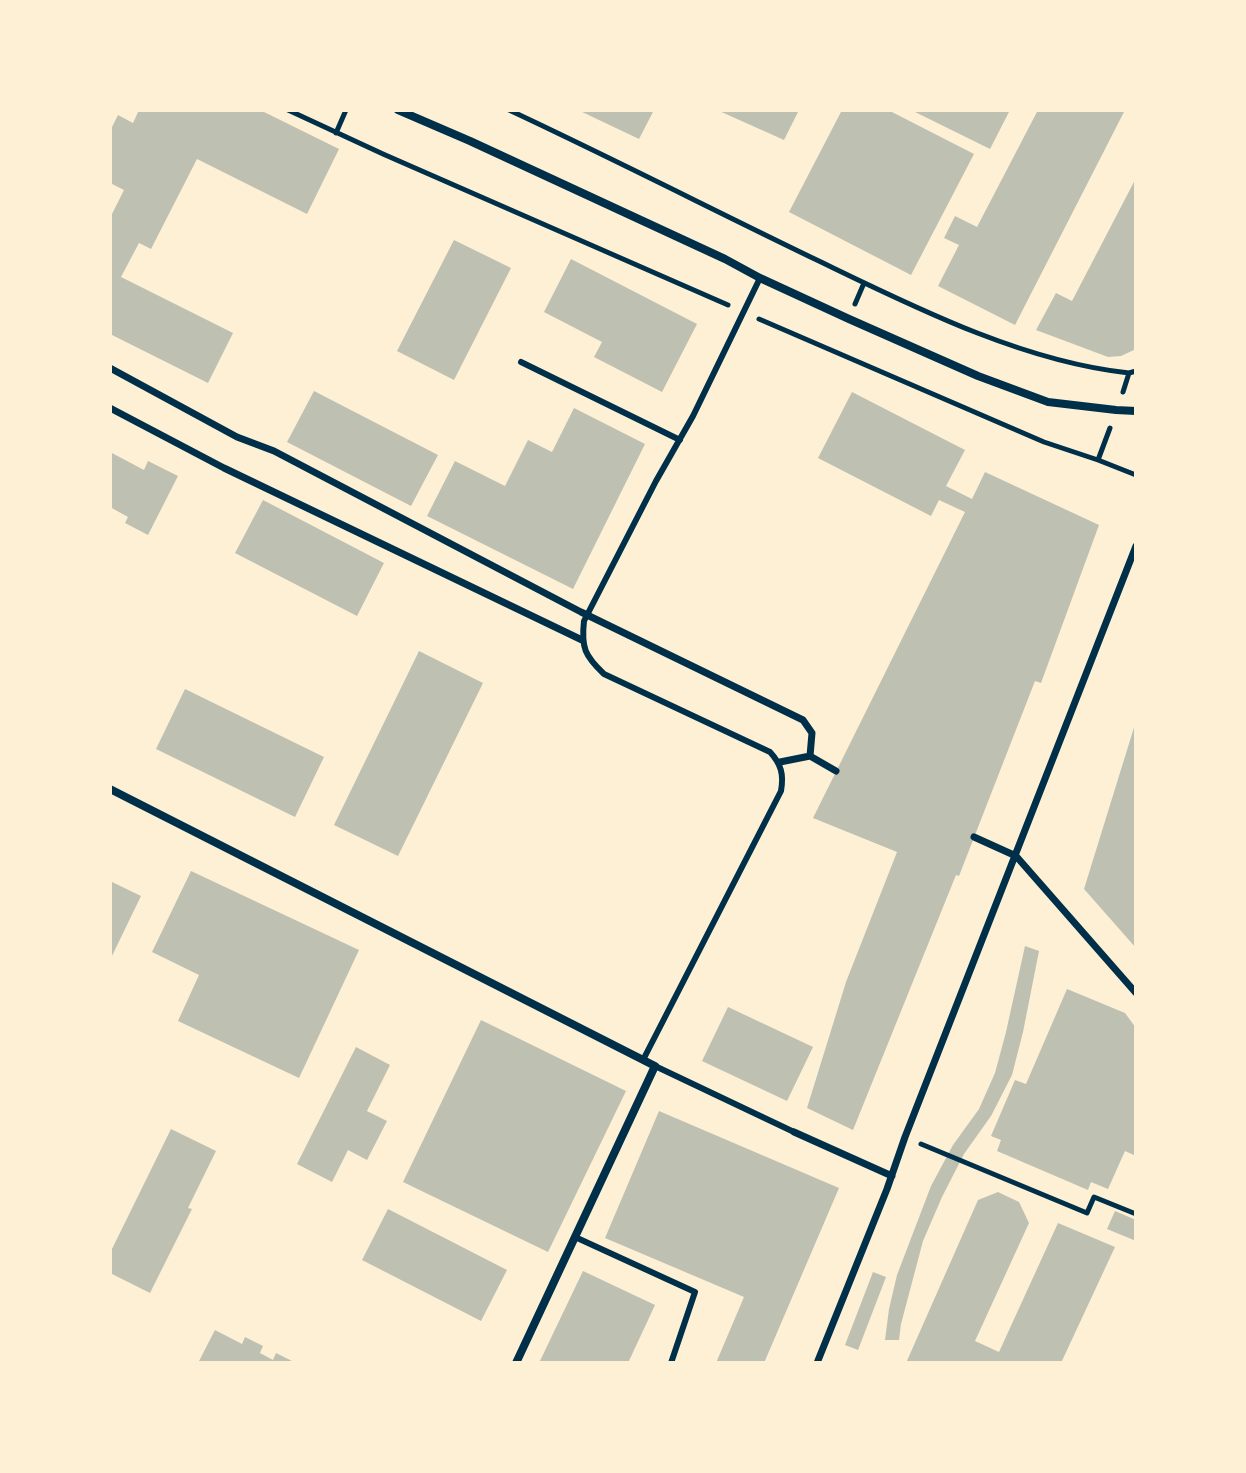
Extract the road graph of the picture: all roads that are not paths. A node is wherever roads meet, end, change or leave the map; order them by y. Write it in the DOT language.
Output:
graph roads {
  1 [pos="398,110"];
  2 [pos="760,278"];
  3 [pos="521,362"];
  4 [pos="110,368"];
  5 [pos="110,408"];
  6 [pos="1136,411"];
  7 [pos="680,440"];
  8 [pos="1136,546"];
  9 [pos="587,615"];
  10 [pos="582,640"];
  11 [pos="810,756"];
  12 [pos="780,762"];
  13 [pos="836,771"];
  14 [pos="110,789"];
  15 [pos="974,837"];
  16 [pos="1016,856"];
  17 [pos="1136,993"];
  18 [pos="643,1060"];
  19 [pos="655,1066"];
  20 [pos="794,1132"];
  21 [pos="892,1176"];
  22 [pos="575,1237"];
  23 [pos="516,1363"];
  24 [pos="671,1363"];
  25 [pos="817,1363"];
  1 -- 2 [label="street"];
  2 -- 6 [label="street"];
  2 -- 7 [label="lane"];
  3 -- 7 [label="lane"];
  4 -- 9 [label="street"];
  5 -- 10 [label="street"];
  7 -- 9 [label="lane"];
  8 -- 16 [label="street"];
  9 -- 10 [label="lane"];
  9 -- 11 [label="street"];
  10 -- 12 [label="lane"];
  11 -- 12 [label="street"];
  11 -- 13 [label="street"];
  12 -- 18 [label="lane"];
  14 -- 18 [label="street"];
  15 -- 16 [label="street"];
  16 -- 17 [label="street"];
  16 -- 21 [label="street"];
  18 -- 19 [label="street"];
  19 -- 20 [label="lane"];
  19 -- 22 [label="street"];
  20 -- 21 [label="street"];
  21 -- 25 [label="street"];
  22 -- 23 [label="street"];
  22 -- 24 [label="lane"];
}
